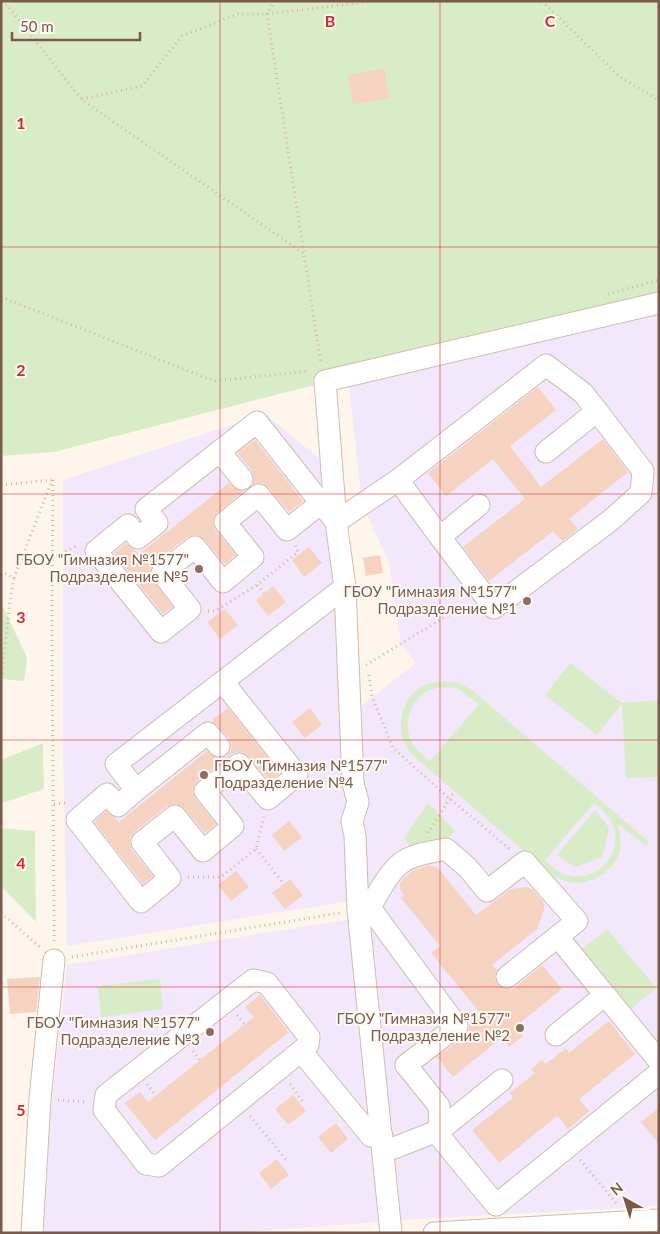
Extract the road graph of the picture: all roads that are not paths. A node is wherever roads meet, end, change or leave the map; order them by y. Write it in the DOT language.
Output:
graph roads {
  1 [pos="659,303"];
  2 [pos="596,411"];
  3 [pos="220,451"];
  4 [pos="546,452"];
  5 [pos="242,479"];
  6 [pos="398,480"];
  7 [pos="321,503"];
  8 [pos="479,505"];
  9 [pos="336,522"];
  10 [pos="440,537"];
  11 [pos="345,587"];
  12 [pos="223,682"];
  13 [pos="219,746"];
  14 [pos="136,790"];
  15 [pos="364,909"];
  16 [pos="558,938"];
  17 [pos="54,960"];
  18 [pos="507,977"];
  19 [pos="605,995"];
  20 [pos="556,1035"];
  21 [pos="301,1051"];
  22 [pos="659,1060"];
  23 [pos="659,1073"];
  24 [pos="502,1080"];
  25 [pos="438,1131"];
  26 [pos="383,1142"];
  27 [pos="659,1220"];
  28 [pos="32,1233"];
  29 [pos="391,1233"];
  30 [pos="434,1233"];
  1 -- 9 [label="lane"];
  2 -- 4 [label="lane"];
  2 -- 6 [label="lane"];
  2 -- 10 [label="lane"];
  3 -- 5 [label="lane"];
  3 -- 7 [label="lane"];
  3 -- 7 [label="lane"];
  6 -- 9 [label="lane"];
  6 -- 10 [label="lane"];
  7 -- 9 [label="lane"];
  8 -- 10 [label="lane"];
  9 -- 11 [label="lane"];
  11 -- 12 [label="lane"];
  11 -- 15 [label="lane"];
  12 -- 14 [label="lane"];
  12 -- 14 [label="lane"];
  13 -- 14 [label="lane"];
  15 -- 16 [label="lane"];
  15 -- 25 [label="lane"];
  15 -- 26 [label="lane"];
  16 -- 18 [label="lane"];
  16 -- 19 [label="lane"];
  17 -- 28 [label="lane"];
  19 -- 20 [label="lane"];
  19 -- 22 [label="lane"];
  21 -- 21 [label="lane"];
  21 -- 26 [label="lane"];
  23 -- 25 [label="lane"];
  24 -- 25 [label="lane"];
  25 -- 26 [label="lane"];
  26 -- 29 [label="lane"];
  27 -- 30 [label="lane"];
}
